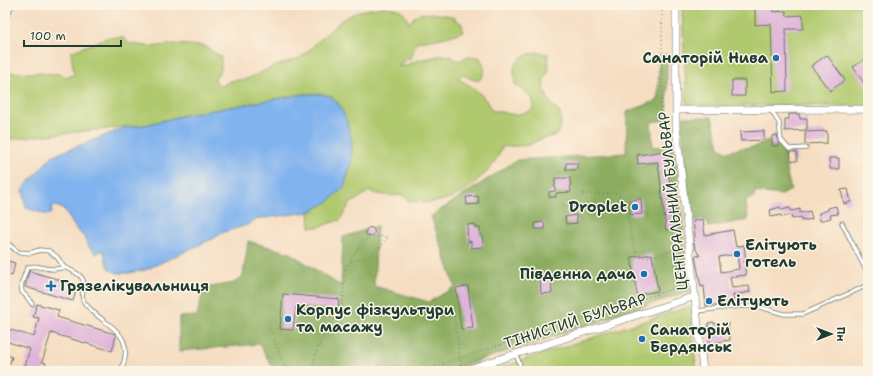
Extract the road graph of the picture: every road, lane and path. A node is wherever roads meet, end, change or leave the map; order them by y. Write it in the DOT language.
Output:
graph roads {
  1 [pos="12,5"];
  2 [pos="662,5"];
  3 [pos="677,5"];
  4 [pos="5,20"];
  5 [pos="676,110"];
  6 [pos="771,110"];
  7 [pos="868,145"];
  8 [pos="806,148"];
  9 [pos="583,194"];
  10 [pos="842,223"];
  11 [pos="5,241"];
  12 [pos="680,249"];
  13 [pos="349,262"];
  14 [pos="64,267"];
  15 [pos="868,274"];
  16 [pos="868,285"];
  17 [pos="696,296"];
  18 [pos="32,304"];
  19 [pos="697,311"];
  20 [pos="340,313"];
  21 [pos="268,325"];
  22 [pos="516,354"];
  23 [pos="460,358"];
  24 [pos="462,368"];
  25 [pos="121,371"];
  26 [pos="286,371"];
  27 [pos="311,371"];
  28 [pos="420,371"];
  29 [pos="522,371"];
  30 [pos="703,371"];
  1 -- 4 [label="lane"];
  2 -- 12 [label="path"];
  3 -- 5 [label="street, ЦЕНТРАЛЬНИЙ БУЛЬВАР"];
  5 -- 6 [label="street"];
  5 -- 17 [label="street, ЦЕНТРАЛЬНИЙ БУЛЬВАР"];
  6 -- 7 [label="street"];
  6 -- 8 [label="lane"];
  9 -- 12 [label="path"];
  10 -- 15 [label="lane"];
  11 -- 14 [label="lane"];
  12 -- 23 [label="path"];
  13 -- 13 [label="path"];
  13 -- 20 [label="path"];
  14 -- 18 [label="lane"];
  14 -- 25 [label="lane"];
  16 -- 19 [label="lane"];
  17 -- 19 [label="street, ЦЕНТРАЛЬНИЙ БУЛЬВАР"];
  17 -- 22 [label="street, ТІНИСТИЙ БУЛЬВАР"];
  19 -- 30 [label="street, ЦЕНТРАЛЬНИЙ БУЛЬВАР"];
  20 -- 23 [label="path"];
  20 -- 27 [label="path"];
  21 -- 26 [label="path"];
  22 -- 24 [label="street, ТІНИСТИЙ БУЛЬВАР"];
  22 -- 29 [label="lane"];
  23 -- 24 [label="path"];
  23 -- 28 [label="path"];
}
